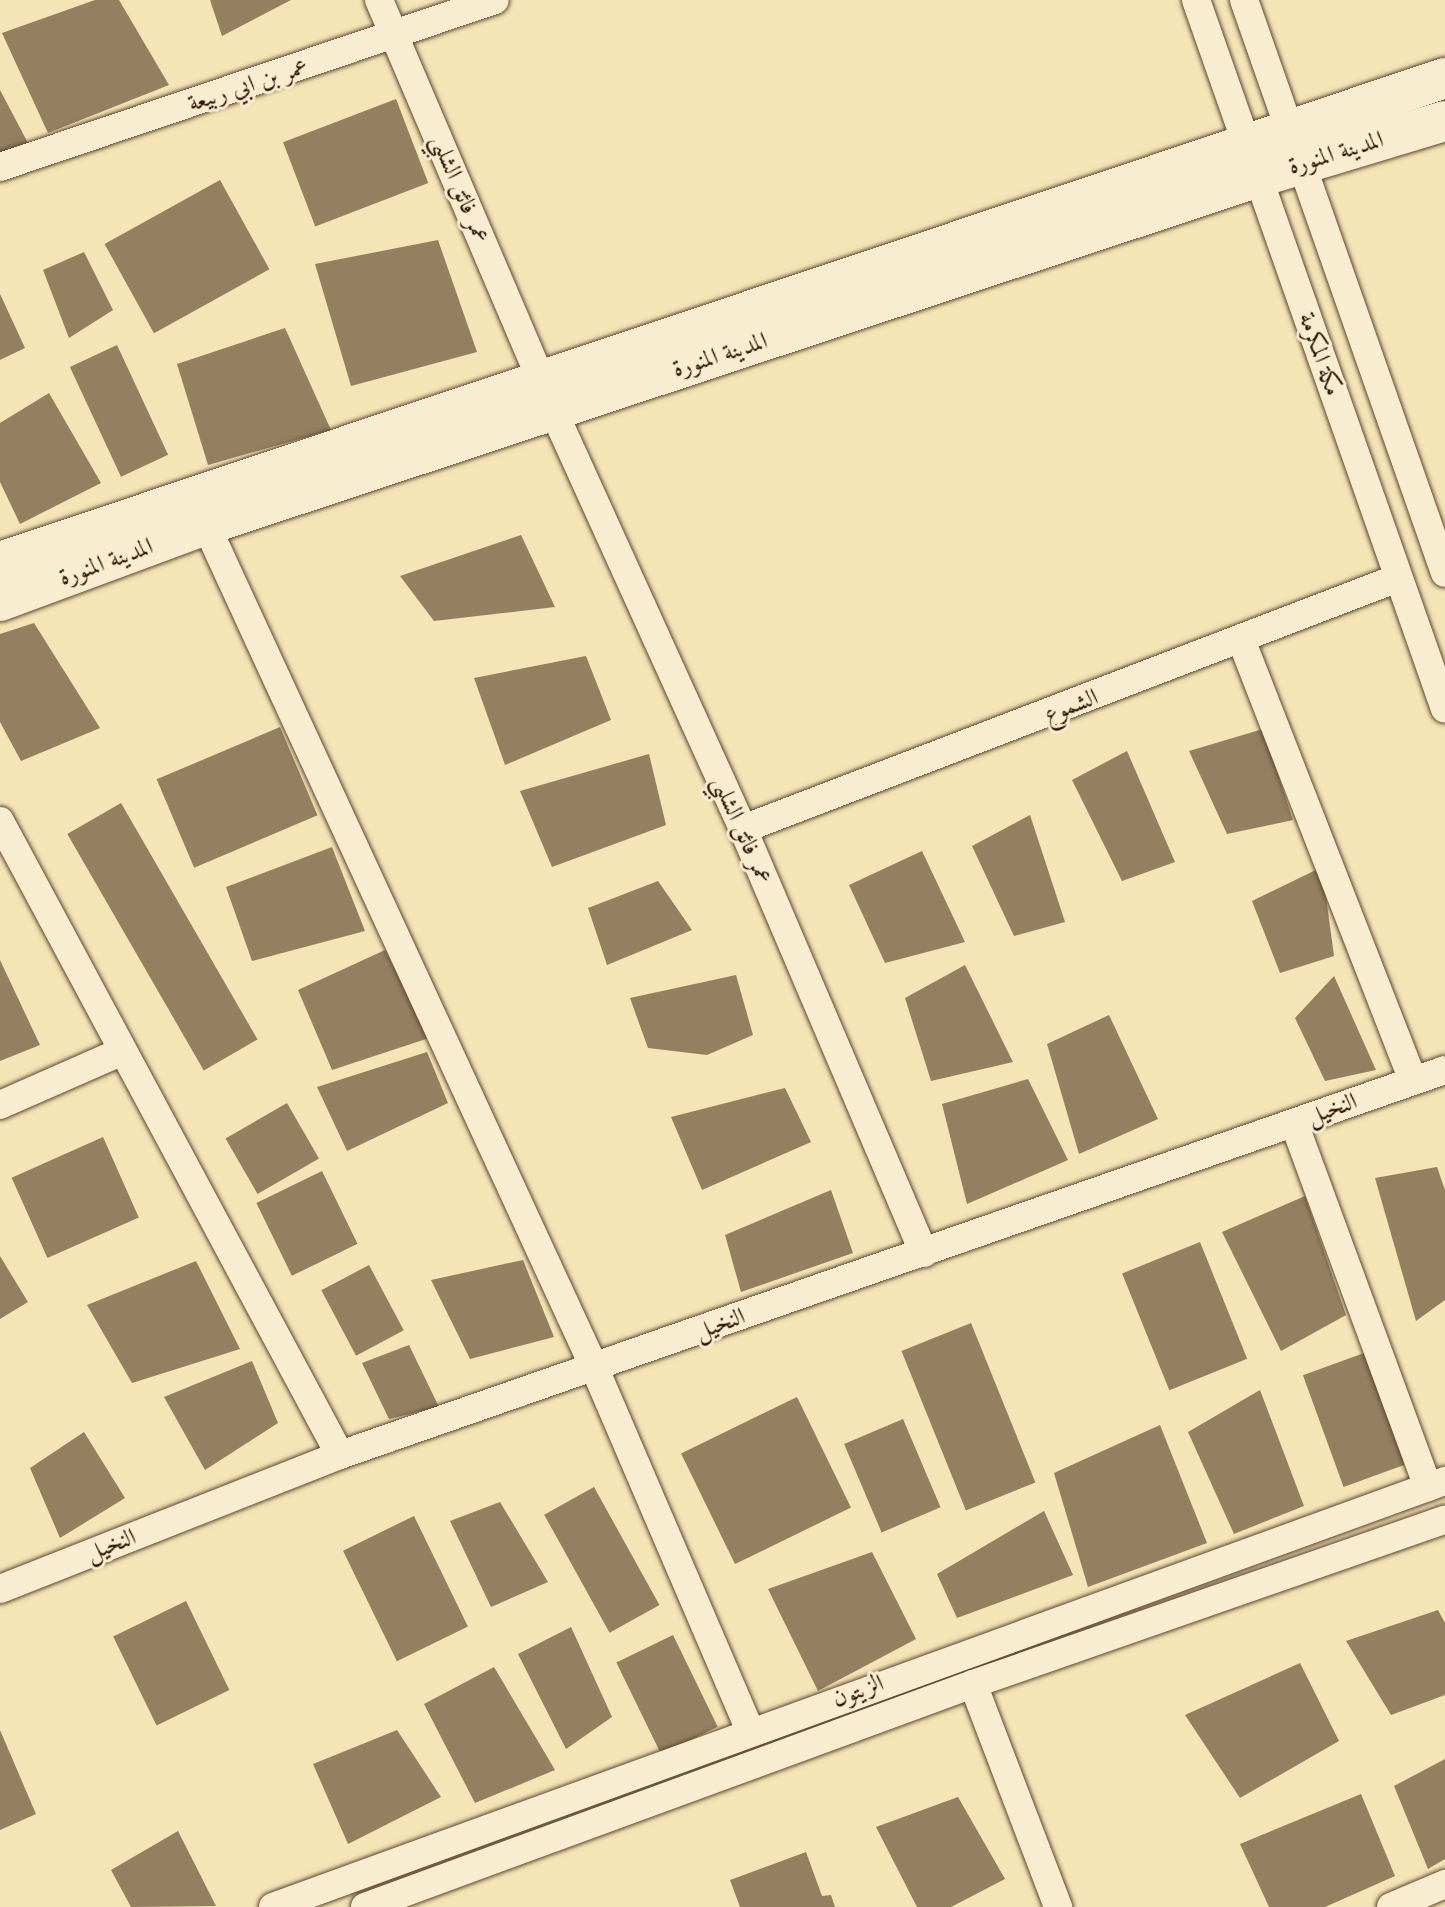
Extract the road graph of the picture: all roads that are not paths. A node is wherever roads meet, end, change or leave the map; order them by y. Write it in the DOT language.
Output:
graph roads {
  1 [pos="379,0"];
  2 [pos="495,0"];
  3 [pos="1196,0"];
  4 [pos="1244,0"];
  5 [pos="395,36"];
  6 [pos="1445,78"];
  7 [pos="1445,121"];
  8 [pos="1296,146"];
  9 [pos="1252,160"];
  10 [pos="0,167"];
  11 [pos="547,394"];
  12 [pos="206,525"];
  13 [pos="0,562"];
  14 [pos="1445,573"];
  15 [pos="1398,578"];
  16 [pos="0,601"];
  17 [pos="1242,642"];
  18 [pos="1445,709"];
  19 [pos="0,821"];
  20 [pos="743,829"];
  21 [pos="121,1052"];
  22 [pos="1445,1070"];
  23 [pos="1413,1080"];
  24 [pos="0,1105"];
  25 [pos="1294,1123"];
  26 [pos="924,1253"];
  27 [pos="595,1369"];
  28 [pos="340,1455"];
  29 [pos="1436,1484"];
  30 [pos="1445,1520"];
  31 [pos="0,1589"];
  32 [pos="973,1684"];
  33 [pos="750,1730"];
  34 [pos="1445,1884"];
  35 [pos="273,1907"];
  36 [pos="365,1907"];
  37 [pos="1058,1907"];
  38 [pos="1391,1907"];
  1 -- 5 [label="street, عمر فائق الشلبي"];
  2 -- 5 [label="street, عمر بن ابي ربيعة"];
  3 -- 9 [label="street, مكة المكرمة"];
  4 -- 8 [label="street, مكة المكرمة"];
  5 -- 10 [label="street, عمر بن ابي ربيعة"];
  5 -- 11 [label="street, عمر فائق الشلبي"];
  6 -- 8 [label="main road"];
  7 -- 8 [label="main road, المدينة المنورة"];
  8 -- 9 [label="main road"];
  8 -- 14 [label="street, مكة المكرمة"];
  9 -- 11 [label="main road"];
  9 -- 15 [label="street, مكة المكرمة"];
  11 -- 12 [label="main road, المدينة المنورة"];
  11 -- 13 [label="main road"];
  11 -- 20 [label="street, عمر فائق الشلبي"];
  12 -- 16 [label="main road, المدينة المنورة"];
  12 -- 27 [label="street"];
  15 -- 17 [label="street, الشموع"];
  15 -- 18 [label="street, مكة المكرمة"];
  17 -- 20 [label="street, الشموع"];
  17 -- 23 [label="street"];
  19 -- 21 [label="street"];
  20 -- 26 [label="street, عمر فائق الشلبي"];
  21 -- 24 [label="street"];
  21 -- 28 [label="street"];
  22 -- 23 [label="street, النخيل"];
  23 -- 25 [label="street, النخيل"];
  25 -- 26 [label="street, النخيل"];
  25 -- 29 [label="street"];
  26 -- 27 [label="street, النخيل"];
  27 -- 28 [label="street, النخيل"];
  27 -- 33 [label="street"];
  28 -- 31 [label="street, النخيل"];
  29 -- 33 [label="street, الزيتون"];
  30 -- 32 [label="street"];
  32 -- 36 [label="street"];
  32 -- 37 [label="street"];
  33 -- 35 [label="street, الزيتون"];
  34 -- 38 [label="street"];
}
